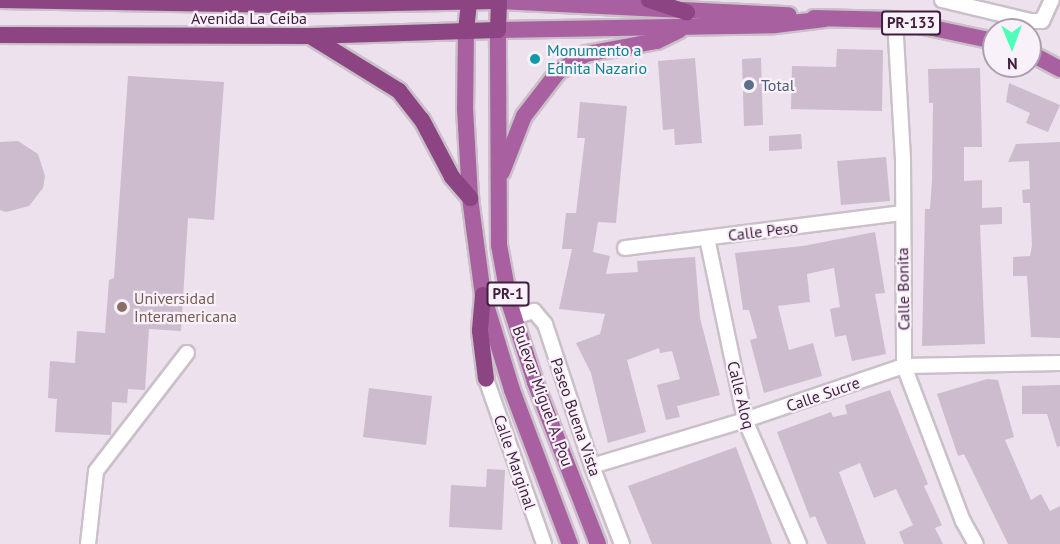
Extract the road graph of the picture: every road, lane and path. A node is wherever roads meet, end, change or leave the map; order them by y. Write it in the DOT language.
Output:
graph roads {
  1 [pos="0,0"];
  2 [pos="649,0"];
  3 [pos="942,0"];
  4 [pos="1052,0"];
  5 [pos="468,1"];
  6 [pos="499,1"];
  7 [pos="292,2"];
  8 [pos="687,20"];
  9 [pos="895,20"];
  10 [pos="498,30"];
  11 [pos="466,32"];
  12 [pos="0,35"];
  13 [pos="310,36"];
  14 [pos="982,38"];
  15 [pos="1042,59"];
  16 [pos="1060,69"];
  17 [pos="497,184"];
  18 [pos="470,198"];
  19 [pos="902,213"];
  20 [pos="707,238"];
  21 [pos="625,248"];
  22 [pos="483,295"];
  23 [pos="514,317"];
  24 [pos="187,353"];
  25 [pos="1060,363"];
  26 [pos="904,366"];
  27 [pos="486,379"];
  28 [pos="745,420"];
  29 [pos="592,466"];
  30 [pos="88,544"];
  31 [pos="544,544"];
  32 [pos="570,544"];
  33 [pos="598,544"];
  34 [pos="622,544"];
  35 [pos="799,544"];
  36 [pos="976,544"];
  1 -- 7 [label="highway, Avenida La Ceiba"];
  2 -- 8 [label="highway"];
  3 -- 4 [label="street"];
  5 -- 6 [label="highway, Avenida La Ceiba"];
  5 -- 7 [label="highway, Avenida La Ceiba"];
  5 -- 11 [label="highway, PR-1"];
  6 -- 8 [label="main road, PR-133"];
  6 -- 10 [label="highway, PR-1"];
  8 -- 9 [label="main road, PR-133"];
  8 -- 10 [label="main road, PR-133"];
  8 -- 17 [label="main road"];
  9 -- 14 [label="main road, PR-133"];
  9 -- 19 [label="street, Calle Bonita"];
  10 -- 11 [label="highway, Avenida La Ceiba"];
  10 -- 17 [label="main road, Bulevar Miguel A. Pou / PR-1"];
  11 -- 13 [label="highway, Avenida La Ceiba"];
  11 -- 18 [label="main road, Bulevar Miguel A. Pou / PR-1"];
  12 -- 13 [label="highway, Avenida La Ceiba"];
  13 -- 18 [label="highway"];
  15 -- 16 [label="main road"];
  17 -- 23 [label="main road, Bulevar Miguel A. Pou / PR-1"];
  18 -- 22 [label="main road, Bulevar Miguel A. Pou / PR-1"];
  19 -- 20 [label="street, Calle Peso"];
  19 -- 26 [label="street, Calle Bonita"];
  20 -- 21 [label="street, Calle Peso"];
  20 -- 28 [label="street, Calle Aloq"];
  22 -- 27 [label="highway"];
  22 -- 32 [label="main road, Bulevar Miguel A. Pou / PR-1"];
  23 -- 29 [label="street, Paseo Buena Vista"];
  23 -- 33 [label="main road, Bulevar Miguel A. Pou / PR-1"];
  24 -- 30 [label="street"];
  25 -- 26 [label="street, Calle Sucre"];
  26 -- 28 [label="street, Calle Sucre"];
  26 -- 36 [label="street, Calle Bonita"];
  27 -- 31 [label="street, Calle Marginal"];
  28 -- 29 [label="street, Calle Sucre"];
  28 -- 35 [label="street, Calle Aloq"];
  29 -- 34 [label="street, Paseo Buena Vista"];
}
